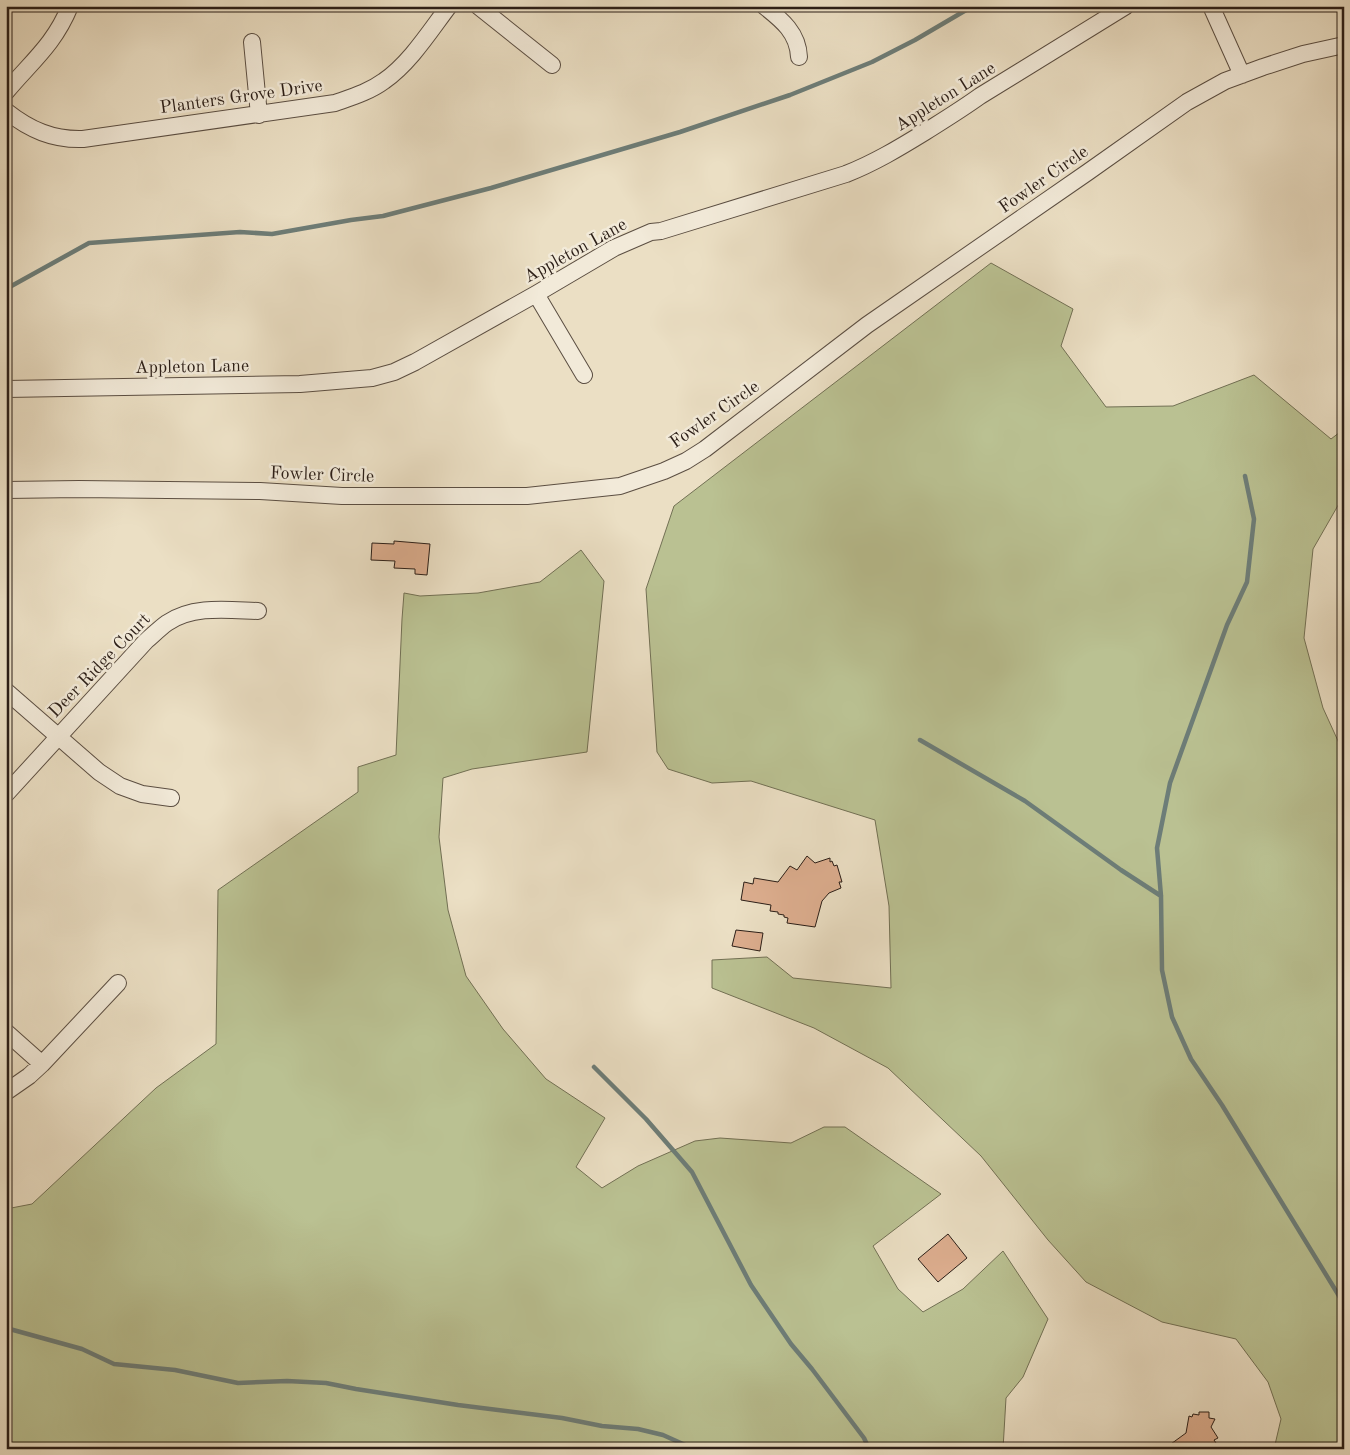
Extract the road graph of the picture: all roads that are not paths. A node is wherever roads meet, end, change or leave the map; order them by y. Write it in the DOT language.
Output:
graph roads {
  1 [pos="70,6"];
  2 [pos="450,6"];
  3 [pos="478,6"];
  4 [pos="764,6"];
  5 [pos="1126,6"];
  6 [pos="1211,6"];
  7 [pos="252,42"];
  8 [pos="1344,45"];
  9 [pos="798,57"];
  10 [pos="552,65"];
  11 [pos="1242,74"];
  12 [pos="6,92"];
  13 [pos="6,111"];
  14 [pos="259,115"];
  15 [pos="536,294"];
  16 [pos="584,375"];
  17 [pos="6,389"];
  18 [pos="6,490"];
  19 [pos="258,611"];
  20 [pos="6,691"];
  21 [pos="58,737"];
  22 [pos="6,794"];
  23 [pos="171,798"];
  24 [pos="118,983"];
  25 [pos="6,1032"];
  26 [pos="42,1064"];
  27 [pos="6,1092"];
  1 -- 12 [label="street"];
  2 -- 14 [label="street, Planters Grove Drive"];
  3 -- 10 [label="street"];
  4 -- 9 [label="street"];
  5 -- 15 [label="street, Appleton Lane"];
  6 -- 11 [label="street"];
  7 -- 14 [label="street"];
  8 -- 11 [label="street, Fowler Circle"];
  11 -- 18 [label="street, Fowler Circle"];
  13 -- 14 [label="street, Planters Grove Drive"];
  15 -- 16 [label="street"];
  15 -- 17 [label="street, Appleton Lane"];
  19 -- 21 [label="street, Deer Ridge Court"];
  20 -- 21 [label="street"];
  21 -- 22 [label="street, Deer Ridge Court"];
  21 -- 23 [label="street"];
  24 -- 26 [label="street"];
  25 -- 26 [label="street"];
  26 -- 27 [label="street"];
}
